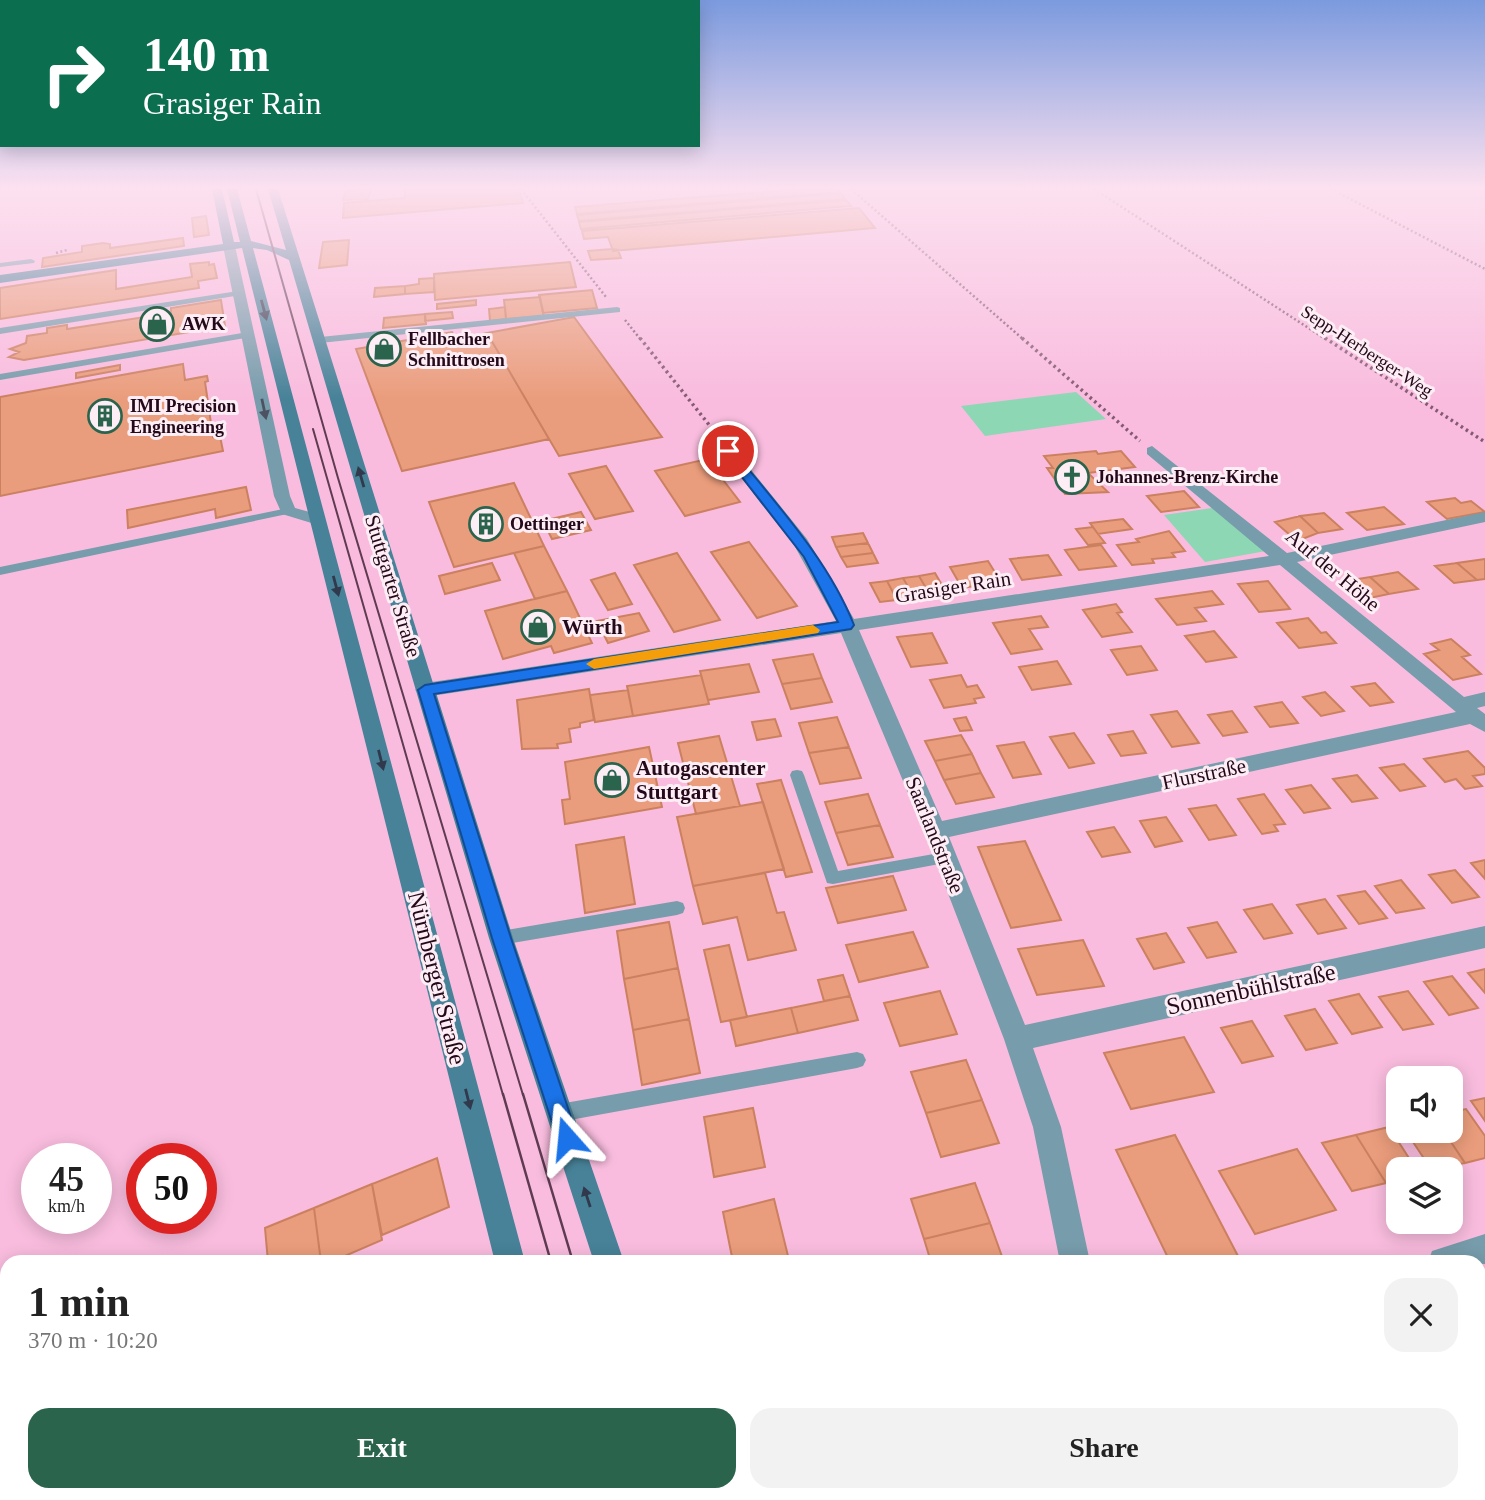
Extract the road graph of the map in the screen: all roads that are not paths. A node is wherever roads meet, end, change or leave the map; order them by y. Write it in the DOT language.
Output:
graph roads {
  1 [pos="139,259"];
  2 [pos="231,259"];
  3 [pos="251,259"];
  4 [pos="294,259"];
  5 [pos="30,261"];
  6 [pos="0,265"];
  7 [pos="0,279"];
  8 [pos="238,293"];
  9 [pos="617,310"];
  10 [pos="0,331"];
  11 [pos="248,335"];
  12 [pos="320,340"];
  13 [pos="0,377"];
  14 [pos="722,443"];
  15 [pos="1152,451"];
  16 [pos="288,511"];
  17 [pos="1485,517"];
  18 [pos="318,520"];
  19 [pos="1285,559"];
  20 [pos="0,571"];
  21 [pos="846,625"];
  22 [pos="425,690"];
  23 [pos="1476,711"];
  24 [pos="797,775"];
  25 [pos="935,831"];
  26 [pos="945,858"];
  27 [pos="677,908"];
  28 [pos="1485,937"];
  29 [pos="501,938"];
  30 [pos="1017,1039"];
  31 [pos="857,1060"];
  32 [pos="559,1113"];
  33 [pos="1485,1249"];
  34 [pos="508,1255"];
  35 [pos="607,1255"];
  36 [pos="1074,1255"];
  37 [pos="1466,1255"];
  1 -- 7 [label="main road"];
  2 -- 8 [label="street"];
  3 -- 18 [label="main road, one-way"];
  4 -- 12 [label="main road, Stuttgarter Straße"];
  5 -- 6 [label="lane"];
  8 -- 10 [label="lane"];
  8 -- 11 [label="street"];
  9 -- 12 [label="lane"];
  11 -- 13 [label="lane"];
  11 -- 16 [label="street, one-way"];
  22 -- 12 [label="main road, Stuttgarter Straße, one-way"];
  14 -- 21 [label="street, Saarlandstraße"];
  15 -- 19 [label="street, Auf der Höhe"];
  16 -- 18 [label="street"];
  16 -- 20 [label="lane"];
  17 -- 19 [label="street, Grasiger Rain"];
  18 -- 34 [label="main road, Nürnberger Straße, one-way"];
  19 -- 21 [label="street, Grasiger Rain"];
  19 -- 23 [label="street, Auf der Höhe"];
  21 -- 22 [label="street, Grasiger Rain"];
  21 -- 25 [label="street, Saarlandstraße"];
  22 -- 29 [label="main road, Stuttgarter Straße"];
  23 -- 25 [label="street, Flurstraße"];
  24 -- 26 [label="lane"];
  25 -- 26 [label="street, Saarlandstraße"];
  26 -- 30 [label="street, Saarlandstraße"];
  27 -- 29 [label="lane"];
  28 -- 30 [label="street, Sonnenbühlstraße"];
  29 -- 32 [label="main road, Stuttgarter Straße"];
  30 -- 36 [label="street, Saarlandstraße"];
  31 -- 32 [label="lane"];
  35 -- 32 [label="main road, Stuttgarter Straße, one-way"];
  33 -- 37 [label="street"];
}
